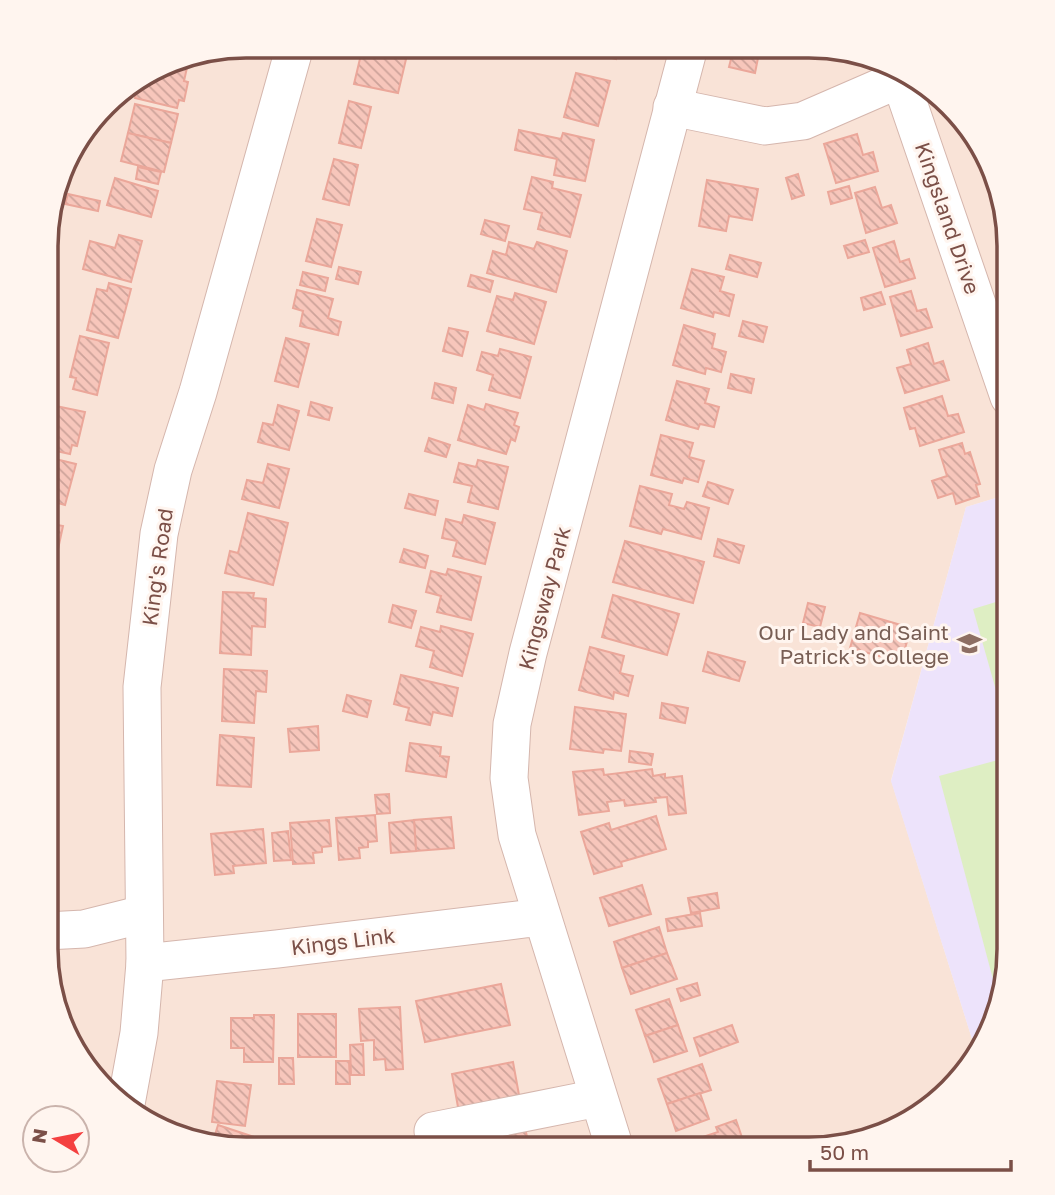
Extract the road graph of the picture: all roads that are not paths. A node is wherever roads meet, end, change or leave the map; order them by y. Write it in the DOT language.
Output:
graph roads {
  1 [pos="292,58"];
  2 [pos="686,58"];
  3 [pos="897,80"];
  4 [pos="907,85"];
  5 [pos="673,107"];
  6 [pos="997,335"];
  7 [pos="144,914"];
  8 [pos="541,915"];
  9 [pos="58,930"];
  10 [pos="145,963"];
  11 [pos="128,1095"];
  12 [pos="598,1098"];
  13 [pos="433,1131"];
  14 [pos="611,1137"];
  1 -- 7 [label="street, King's Road"];
  2 -- 5 [label="street, Kingsway Park"];
  3 -- 5 [label="street"];
  4 -- 6 [label="street, Kingsland Drive"];
  5 -- 8 [label="street, Kingsway Park"];
  7 -- 9 [label="street"];
  7 -- 10 [label="street, King's Road"];
  8 -- 10 [label="street, Kings Link"];
  8 -- 12 [label="street, Kingsway Park"];
  10 -- 11 [label="street, King's Road"];
  12 -- 13 [label="street"];
  12 -- 14 [label="street, Kingsway Park"];
}
